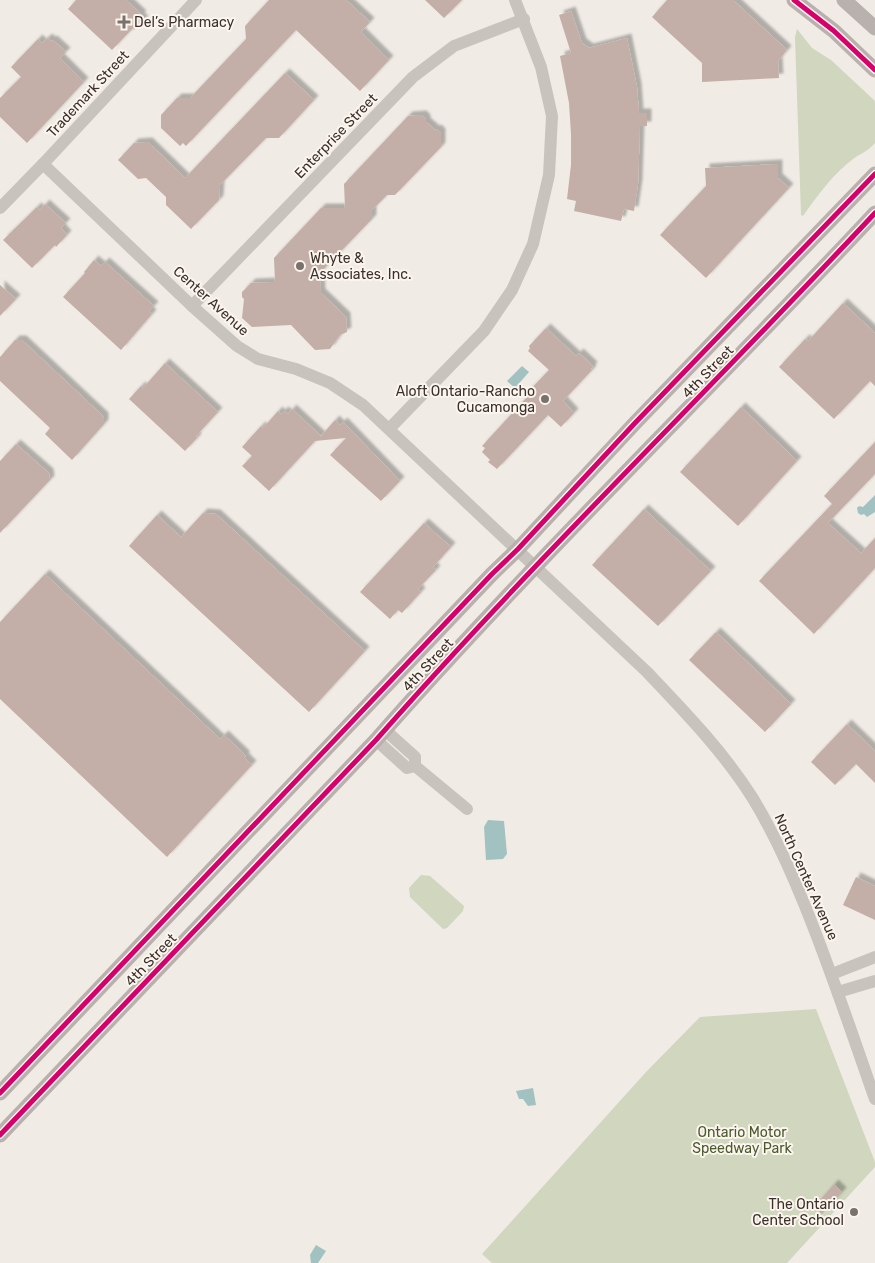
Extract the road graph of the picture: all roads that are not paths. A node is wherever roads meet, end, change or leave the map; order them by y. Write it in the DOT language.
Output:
graph roads {
  1 [pos="196,0"];
  2 [pos="515,0"];
  3 [pos="794,0"];
  4 [pos="844,0"];
  5 [pos="524,19"];
  6 [pos="875,28"];
  7 [pos="875,70"];
  8 [pos="43,164"];
  9 [pos="875,174"];
  10 [pos="0,208"];
  11 [pos="875,213"];
  12 [pos="192,306"];
  13 [pos="389,429"];
  14 [pos="518,549"];
  15 [pos="536,567"];
  16 [pos="381,735"];
  17 [pos="467,810"];
  18 [pos="875,957"];
  19 [pos="832,974"];
  20 [pos="875,981"];
  21 [pos="838,992"];
  22 [pos="0,1092"];
  23 [pos="875,1099"];
  24 [pos="0,1135"];
  1 -- 8 [label="street, Trademark Street"];
  2 -- 5 [label="street"];
  3 -- 7 [label="main road"];
  4 -- 6 [label="main road"];
  5 -- 12 [label="street, Enterprise Street"];
  5 -- 13 [label="street"];
  8 -- 10 [label="street, Trademark Street"];
  8 -- 12 [label="street, Center Avenue"];
  9 -- 14 [label="main road, 4th Street"];
  11 -- 15 [label="main road, 4th Street"];
  12 -- 13 [label="street, Center Avenue"];
  13 -- 14 [label="street, Center Avenue"];
  14 -- 15 [label="street, Center Avenue"];
  14 -- 22 [label="main road, 4th Street"];
  15 -- 16 [label="main road, 4th Street"];
  15 -- 19 [label="street, North Center Avenue"];
  16 -- 17 [label="street"];
  16 -- 24 [label="main road, 4th Street"];
  18 -- 19 [label="street"];
  19 -- 21 [label="street, North Center Avenue"];
  20 -- 21 [label="street"];
  21 -- 23 [label="street, North Center Avenue"];
}
